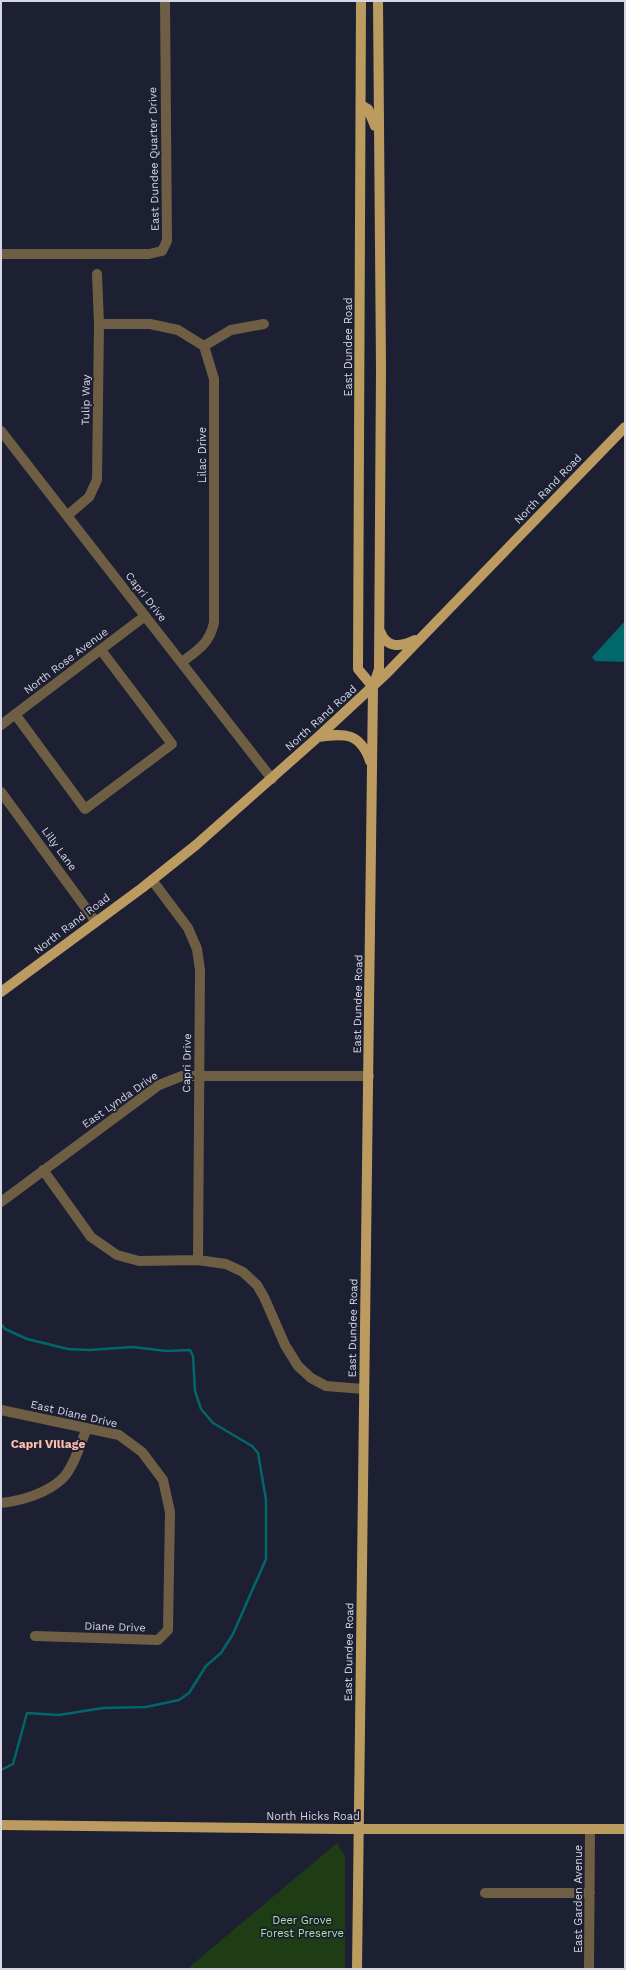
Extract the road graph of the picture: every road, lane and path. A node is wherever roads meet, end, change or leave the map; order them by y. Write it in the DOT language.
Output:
graph roads {
  1 [pos="165,1"];
  2 [pos="362,1"];
  3 [pos="378,1"];
  4 [pos="361,105"];
  5 [pos="379,136"];
  6 [pos="1,254"];
  7 [pos="98,274"];
  8 [pos="99,324"];
  9 [pos="264,324"];
  10 [pos="204,346"];
  11 [pos="625,427"];
  12 [pos="1,431"];
  13 [pos="68,516"];
  14 [pos="145,616"];
  15 [pos="379,629"];
  16 [pos="421,638"];
  17 [pos="101,650"];
  18 [pos="182,662"];
  19 [pos="373,687"];
  20 [pos="15,714"];
  21 [pos="1,725"];
  22 [pos="318,737"];
  23 [pos="372,771"];
  24 [pos="272,779"];
  25 [pos="1,792"];
  26 [pos="4,803"];
  27 [pos="152,880"];
  28 [pos="96,922"];
  29 [pos="1,992"];
  30 [pos="198,1076"];
  31 [pos="369,1076"];
  32 [pos="43,1170"];
  33 [pos="1,1202"];
  34 [pos="198,1260"];
  35 [pos="364,1389"];
  36 [pos="1,1410"];
  37 [pos="87,1428"];
  38 [pos="1,1503"];
  39 [pos="170,1512"];
  40 [pos="35,1636"];
  41 [pos="1,1824"];
  42 [pos="358,1828"];
  43 [pos="590,1829"];
  44 [pos="625,1829"];
  45 [pos="485,1893"];
  46 [pos="590,1893"];
  47 [pos="357,1969"];
  48 [pos="589,1969"];
  1 -- 6 [label="street, East Dundee Quarter Drive"];
  2 -- 4 [label="main road, East Dundee Road"];
  3 -- 5 [label="main road, East Dundee Road"];
  4 -- 5 [label="main road"];
  4 -- 19 [label="main road, East Dundee Road"];
  5 -- 15 [label="main road, East Dundee Road"];
  7 -- 8 [label="street, Tulip Way"];
  8 -- 10 [label="street"];
  8 -- 13 [label="street, Tulip Way"];
  9 -- 10 [label="street"];
  10 -- 18 [label="street, Lilac Drive"];
  11 -- 16 [label="main road, North Rand Road"];
  12 -- 13 [label="street, Capri Drive"];
  13 -- 14 [label="street, Capri Drive"];
  14 -- 17 [label="street, North Rose Avenue"];
  14 -- 18 [label="street, Capri Drive"];
  15 -- 16 [label="main road"];
  15 -- 19 [label="main road, East Dundee Road"];
  16 -- 19 [label="main road, North Rand Road"];
  17 -- 20 [label="street, North Rose Avenue"];
  17 -- 20 [label="street"];
  18 -- 24 [label="street, Capri Drive"];
  19 -- 22 [label="main road, North Rand Road"];
  19 -- 23 [label="main road, East Dundee Road"];
  20 -- 21 [label="street, North Rose Avenue"];
  22 -- 23 [label="main road"];
  22 -- 24 [label="main road, North Rand Road"];
  23 -- 31 [label="main road, East Dundee Road"];
  24 -- 27 [label="main road, North Rand Road"];
  25 -- 26 [label="street, Lilly Lane"];
  26 -- 28 [label="street, Lilly Lane"];
  27 -- 28 [label="main road, North Rand Road"];
  27 -- 30 [label="street, Capri Drive"];
  28 -- 29 [label="main road, North Rand Road"];
  30 -- 31 [label="street, East Lynda Drive"];
  30 -- 32 [label="street, East Lynda Drive"];
  30 -- 34 [label="street, Capri Drive"];
  31 -- 35 [label="main road, East Dundee Road"];
  32 -- 33 [label="street, East Lynda Drive"];
  32 -- 34 [label="street"];
  34 -- 35 [label="street"];
  35 -- 42 [label="main road, East Dundee Road"];
  36 -- 37 [label="street, East Diane Drive"];
  37 -- 38 [label="street"];
  37 -- 39 [label="street, East Diane Drive"];
  39 -- 40 [label="street, Diane Drive"];
  41 -- 42 [label="main road, North Hicks Road"];
  42 -- 43 [label="main road, North Hicks Road"];
  42 -- 47 [label="main road, East Dundee Road"];
  43 -- 44 [label="main road, North Hicks Road"];
  43 -- 46 [label="street, East Garden Avenue"];
  45 -- 46 [label="street"];
  46 -- 48 [label="street, East Garden Avenue"];
}
